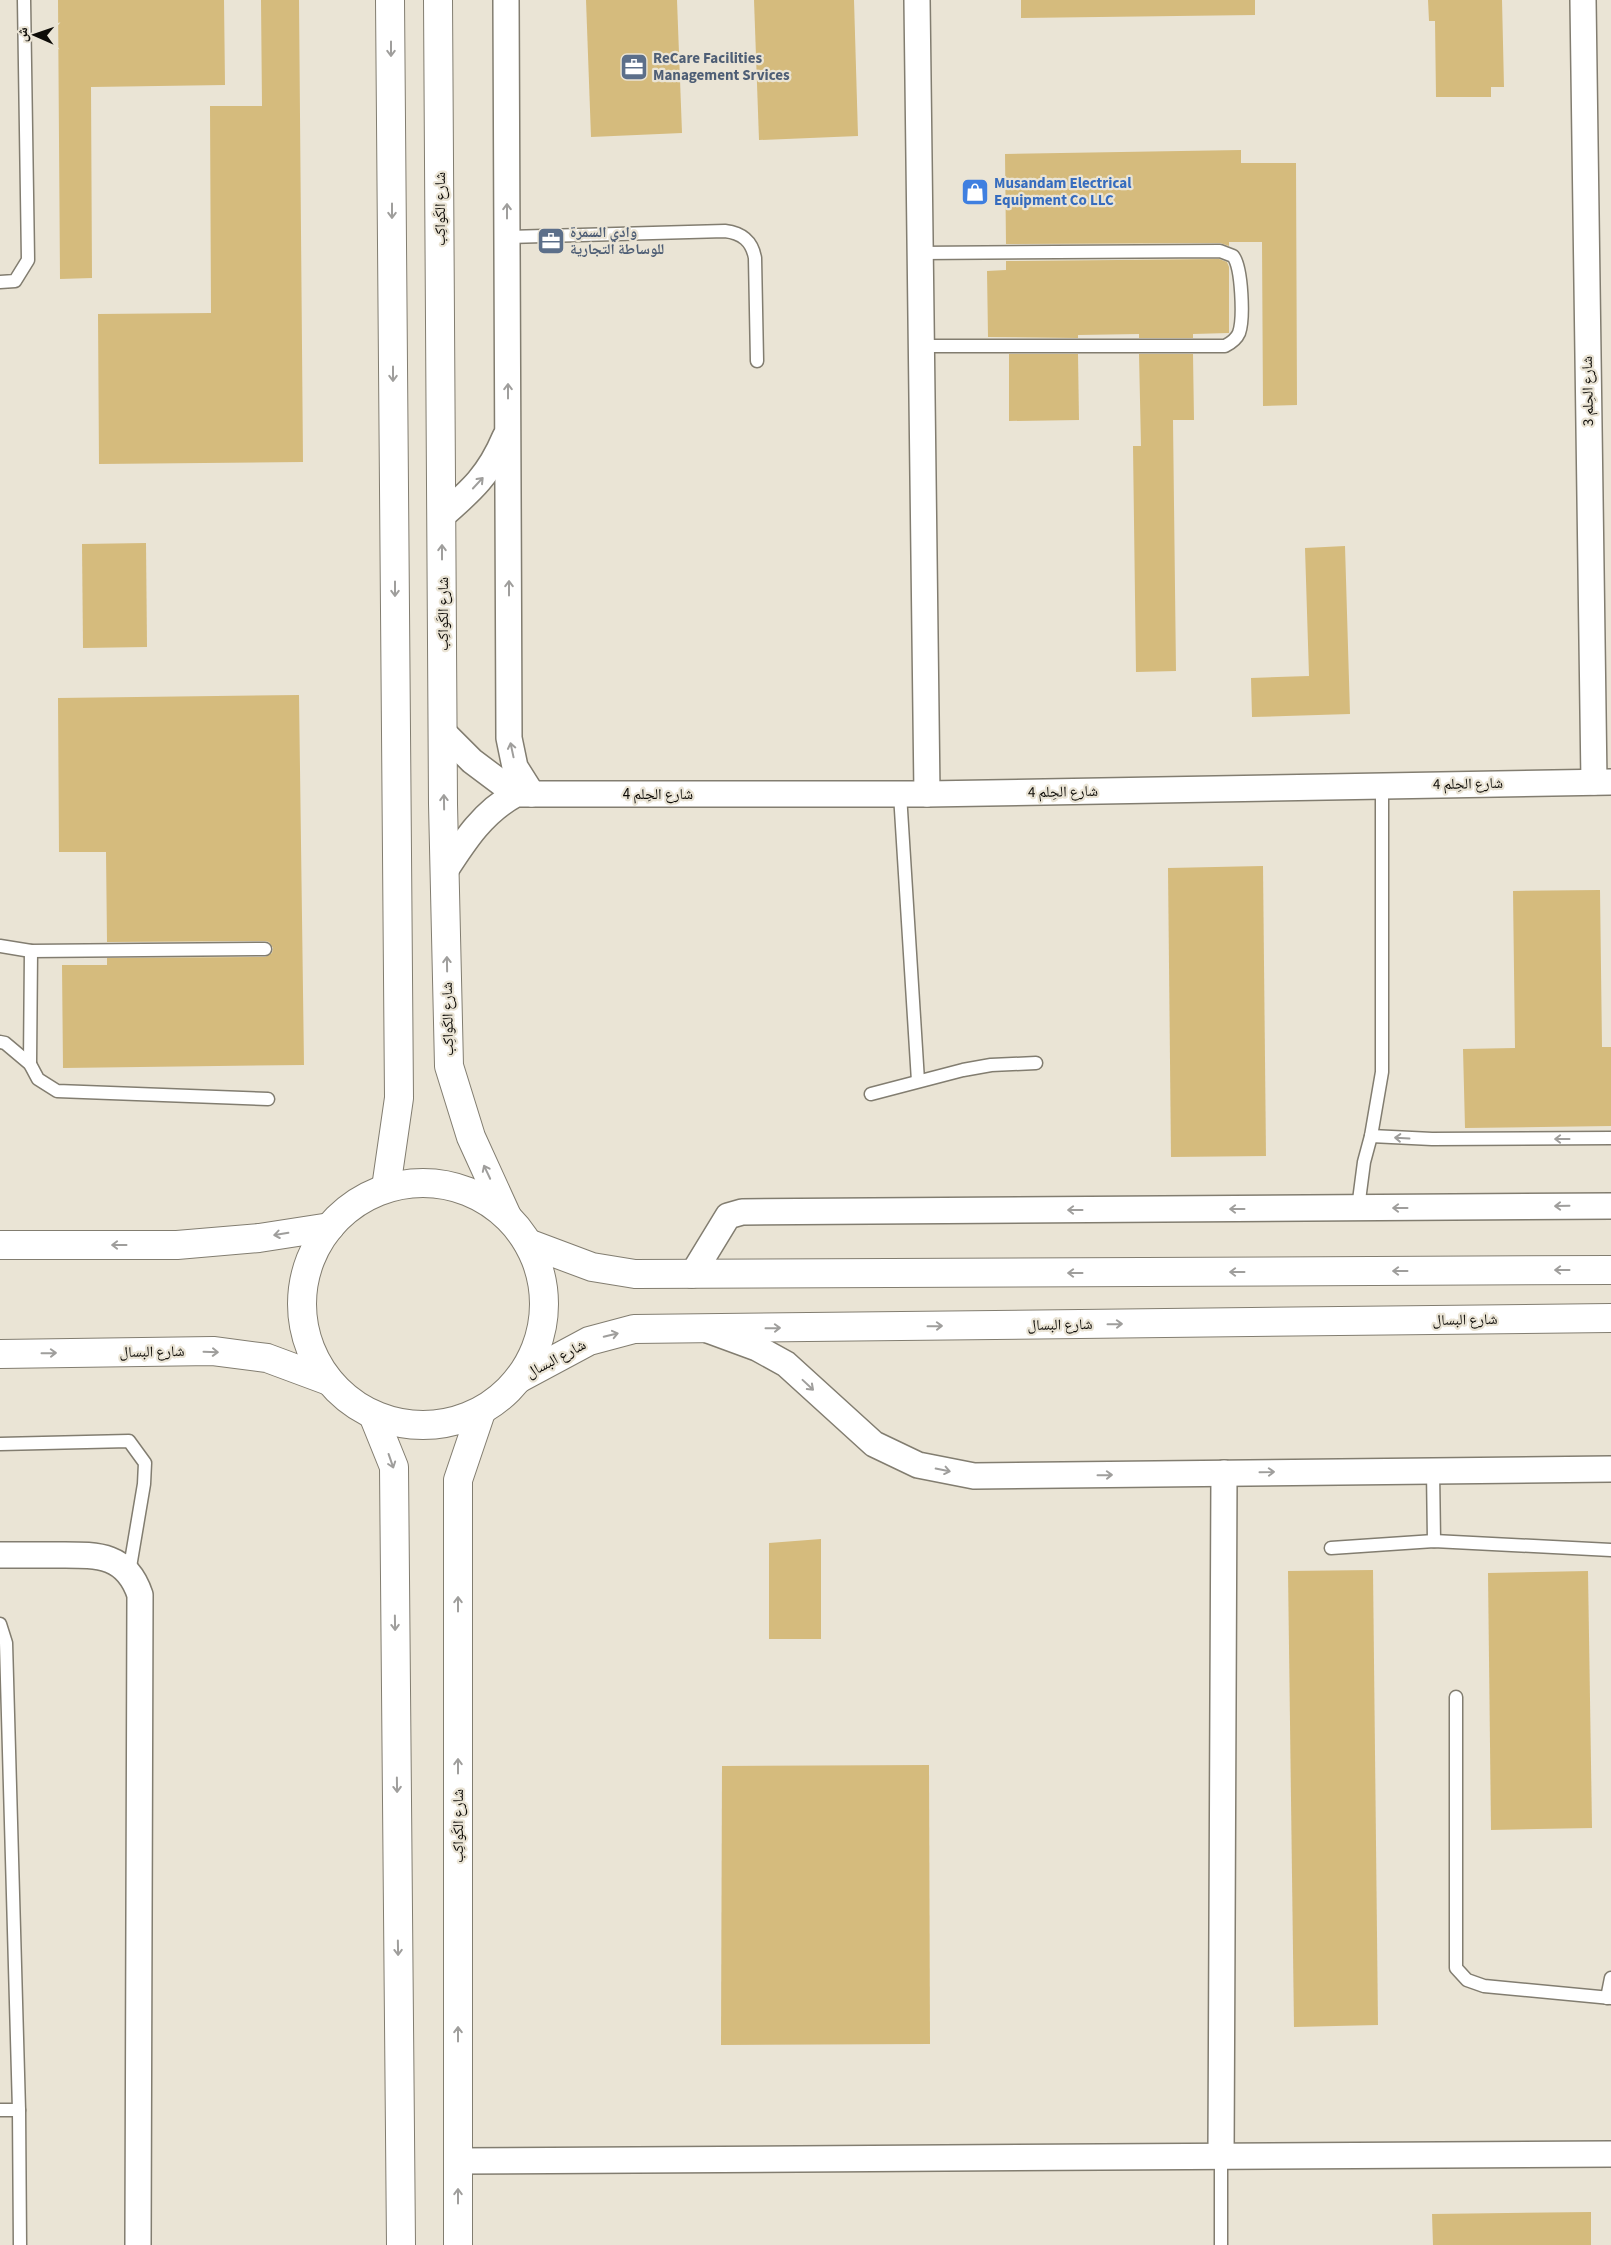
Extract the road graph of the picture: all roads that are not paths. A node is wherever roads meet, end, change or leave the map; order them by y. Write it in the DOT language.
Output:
graph roads {
  1 [pos="24,0"];
  2 [pos="390,0"];
  3 [pos="438,0"];
  4 [pos="506,0"];
  5 [pos="917,0"];
  6 [pos="1583,0"];
  7 [pos="507,237"];
  8 [pos="920,253"];
  9 [pos="0,282"];
  10 [pos="922,346"];
  11 [pos="757,360"];
  12 [pos="508,431"];
  13 [pos="442,516"];
  14 [pos="443,732"];
  15 [pos="1602,782"];
  16 [pos="1382,786"];
  17 [pos="524,794"];
  18 [pos="900,794"];
  19 [pos="928,794"];
  20 [pos="445,871"];
  21 [pos="0,946"];
  22 [pos="265,949"];
  23 [pos="31,951"];
  24 [pos="0,1042"];
  25 [pos="1036,1063"];
  26 [pos="30,1064"];
  27 [pos="918,1081"];
  28 [pos="871,1094"];
  29 [pos="268,1098"];
  30 [pos="1371,1136"];
  31 [pos="1611,1138"];
  32 [pos="386,1188"];
  33 [pos="1611,1206"];
  34 [pos="1358,1208"];
  35 [pos="508,1216"];
  36 [pos="330,1227"];
  37 [pos="528,1243"];
  38 [pos="0,1245"];
  39 [pos="1611,1270"];
  40 [pos="692,1275"];
  41 [pos="1611,1318"];
  42 [pos="706,1329"];
  43 [pos="0,1354"];
  44 [pos="520,1378"];
  45 [pos="329,1381"];
  46 [pos="481,1412"];
  47 [pos="373,1416"];
  48 [pos="0,1444"];
  49 [pos="1611,1469"];
  50 [pos="1433,1470"];
  51 [pos="1224,1473"];
  52 [pos="1434,1541"];
  53 [pos="1331,1548"];
  54 [pos="1611,1550"];
  55 [pos="0,1555"];
  56 [pos="130,1573"];
  57 [pos="0,1624"];
  58 [pos="1456,1697"];
  59 [pos="1611,1978"];
  60 [pos="1609,1998"];
  61 [pos="0,2110"];
  62 [pos="19,2110"];
  63 [pos="1611,2154"];
  64 [pos="1221,2156"];
  65 [pos="458,2161"];
  66 [pos="20,2245"];
  67 [pos="138,2245"];
  68 [pos="401,2245"];
  69 [pos="458,2245"];
  70 [pos="1221,2245"];
  1 -- 9 [label="lane"];
  2 -- 32 [label="street, one-way"];
  3 -- 13 [label="street, شارع الكَواكِب"];
  7 -- 4 [label="street, one-way"];
  5 -- 8 [label="street"];
  6 -- 15 [label="street, شارع الحِلم 3"];
  7 -- 11 [label="lane"];
  12 -- 7 [label="street, one-way"];
  8 -- 10 [label="street"];
  8 -- 10 [label="lane"];
  10 -- 19 [label="street"];
  13 -- 12 [label="street, one-way"];
  17 -- 12 [label="street, one-way"];
  14 -- 13 [label="street, شارع الكَواكِب, one-way"];
  14 -- 17 [label="street"];
  20 -- 14 [label="street, شارع الكَواكِب, one-way"];
  15 -- 16 [label="street, شارع الحِلم 4"];
  16 -- 19 [label="street, شارع الحِلم 4"];
  16 -- 30 [label="lane"];
  17 -- 18 [label="street, شارع الحِلم 4"];
  17 -- 20 [label="street"];
  18 -- 19 [label="street, شارع الحِلم 4"];
  18 -- 27 [label="lane"];
  35 -- 20 [label="street, شارع الكَواكِب, one-way"];
  21 -- 23 [label="lane"];
  22 -- 23 [label="lane"];
  23 -- 26 [label="lane"];
  24 -- 26 [label="lane"];
  25 -- 27 [label="lane"];
  26 -- 29 [label="lane"];
  27 -- 28 [label="lane"];
  31 -- 30 [label="lane, one-way"];
  30 -- 34 [label="lane"];
  32 -- 35 [label="street"];
  32 -- 36 [label="street"];
  33 -- 34 [label="street, one-way"];
  34 -- 40 [label="street, one-way"];
  35 -- 37 [label="street"];
  36 -- 38 [label="street, one-way"];
  36 -- 45 [label="street"];
  37 -- 40 [label="street"];
  37 -- 44 [label="street"];
  39 -- 40 [label="street, one-way"];
  42 -- 41 [label="street, شارع البسال, one-way"];
  44 -- 42 [label="street, شارع البسال, one-way"];
  42 -- 51 [label="street, one-way"];
  43 -- 45 [label="street, شارع البسال, one-way"];
  44 -- 46 [label="street"];
  45 -- 47 [label="street"];
  46 -- 47 [label="street"];
  65 -- 46 [label="street, شارع الكَواكِب, one-way"];
  47 -- 68 [label="street, one-way"];
  48 -- 56 [label="lane"];
  49 -- 50 [label="street"];
  51 -- 50 [label="street, one-way"];
  50 -- 52 [label="lane"];
  51 -- 64 [label="street"];
  52 -- 53 [label="lane"];
  52 -- 54 [label="lane"];
  55 -- 56 [label="street"];
  56 -- 67 [label="street"];
  57 -- 62 [label="lane"];
  58 -- 60 [label="lane"];
  59 -- 60 [label="lane"];
  61 -- 62 [label="lane"];
  62 -- 66 [label="lane"];
  63 -- 64 [label="street"];
  64 -- 65 [label="street"];
  64 -- 70 [label="lane"];
  69 -- 65 [label="street, شارع الكَواكِب, one-way"];
}
